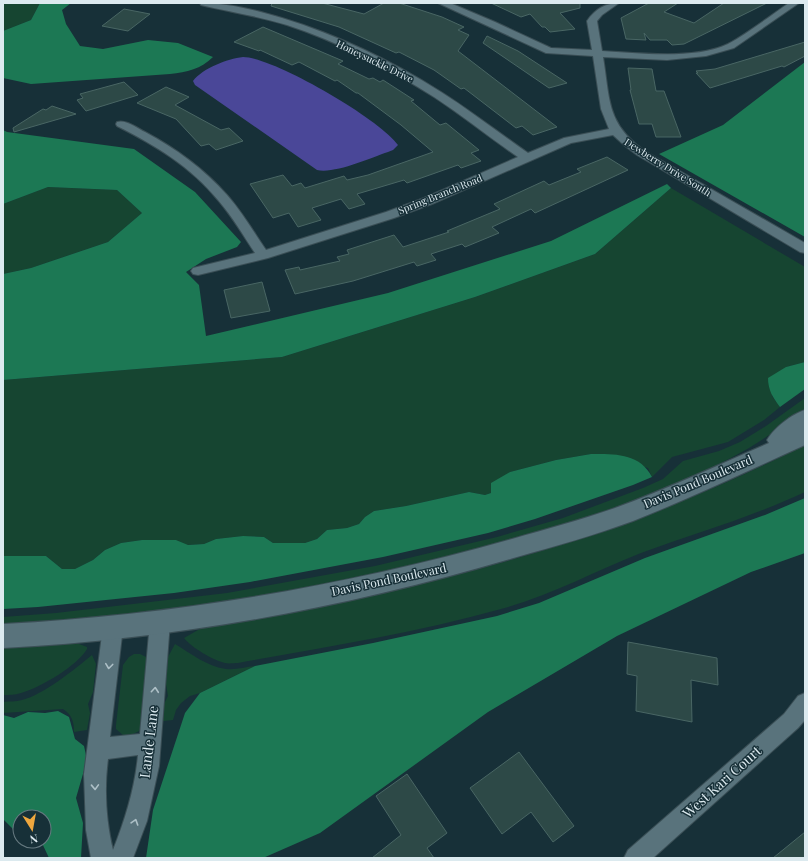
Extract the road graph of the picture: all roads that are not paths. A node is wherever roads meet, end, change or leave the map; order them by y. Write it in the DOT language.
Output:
graph roads {
  1 [pos="204,3"];
  2 [pos="442,3"];
  3 [pos="615,3"];
  4 [pos="795,3"];
  5 [pos="598,54"];
  6 [pos="121,124"];
  7 [pos="615,131"];
  8 [pos="527,158"];
  9 [pos="805,249"];
  10 [pos="263,255"];
  11 [pos="198,271"];
  12 [pos="805,418"];
  13 [pos="805,436"];
  14 [pos="759,456"];
  15 [pos="160,622"];
  16 [pos="114,627"];
  17 [pos="3,636"];
  18 [pos="805,703"];
  19 [pos="150,742"];
  20 [pos="98,749"];
  21 [pos="103,858"];
  22 [pos="120,858"];
  23 [pos="636,858"];
  1 -- 8 [label="street, Honeysuckle Drive"];
  2 -- 5 [label="street"];
  3 -- 5 [label="street, Dewberry Drive South"];
  4 -- 5 [label="street"];
  5 -- 7 [label="street, Dewberry Drive South"];
  6 -- 10 [label="street"];
  7 -- 8 [label="street, Spring Branch Road"];
  7 -- 9 [label="street, Dewberry Drive South"];
  8 -- 10 [label="street, Spring Branch Road"];
  10 -- 11 [label="street, Spring Branch Road"];
  12 -- 14 [label="street, Davis Pond Boulevard"];
  13 -- 14 [label="street, Davis Pond Boulevard"];
  14 -- 15 [label="street, Davis Pond Boulevard"];
  15 -- 16 [label="street, Davis Pond Boulevard"];
  19 -- 15 [label="street, Lande Lane, one-way"];
  16 -- 17 [label="street, Davis Pond Boulevard"];
  16 -- 20 [label="street, one-way"];
  18 -- 23 [label="street, West Kari Court"];
  19 -- 20 [label="street"];
  22 -- 19 [label="street, Lande Lane, one-way"];
  20 -- 21 [label="street, one-way"];
}
